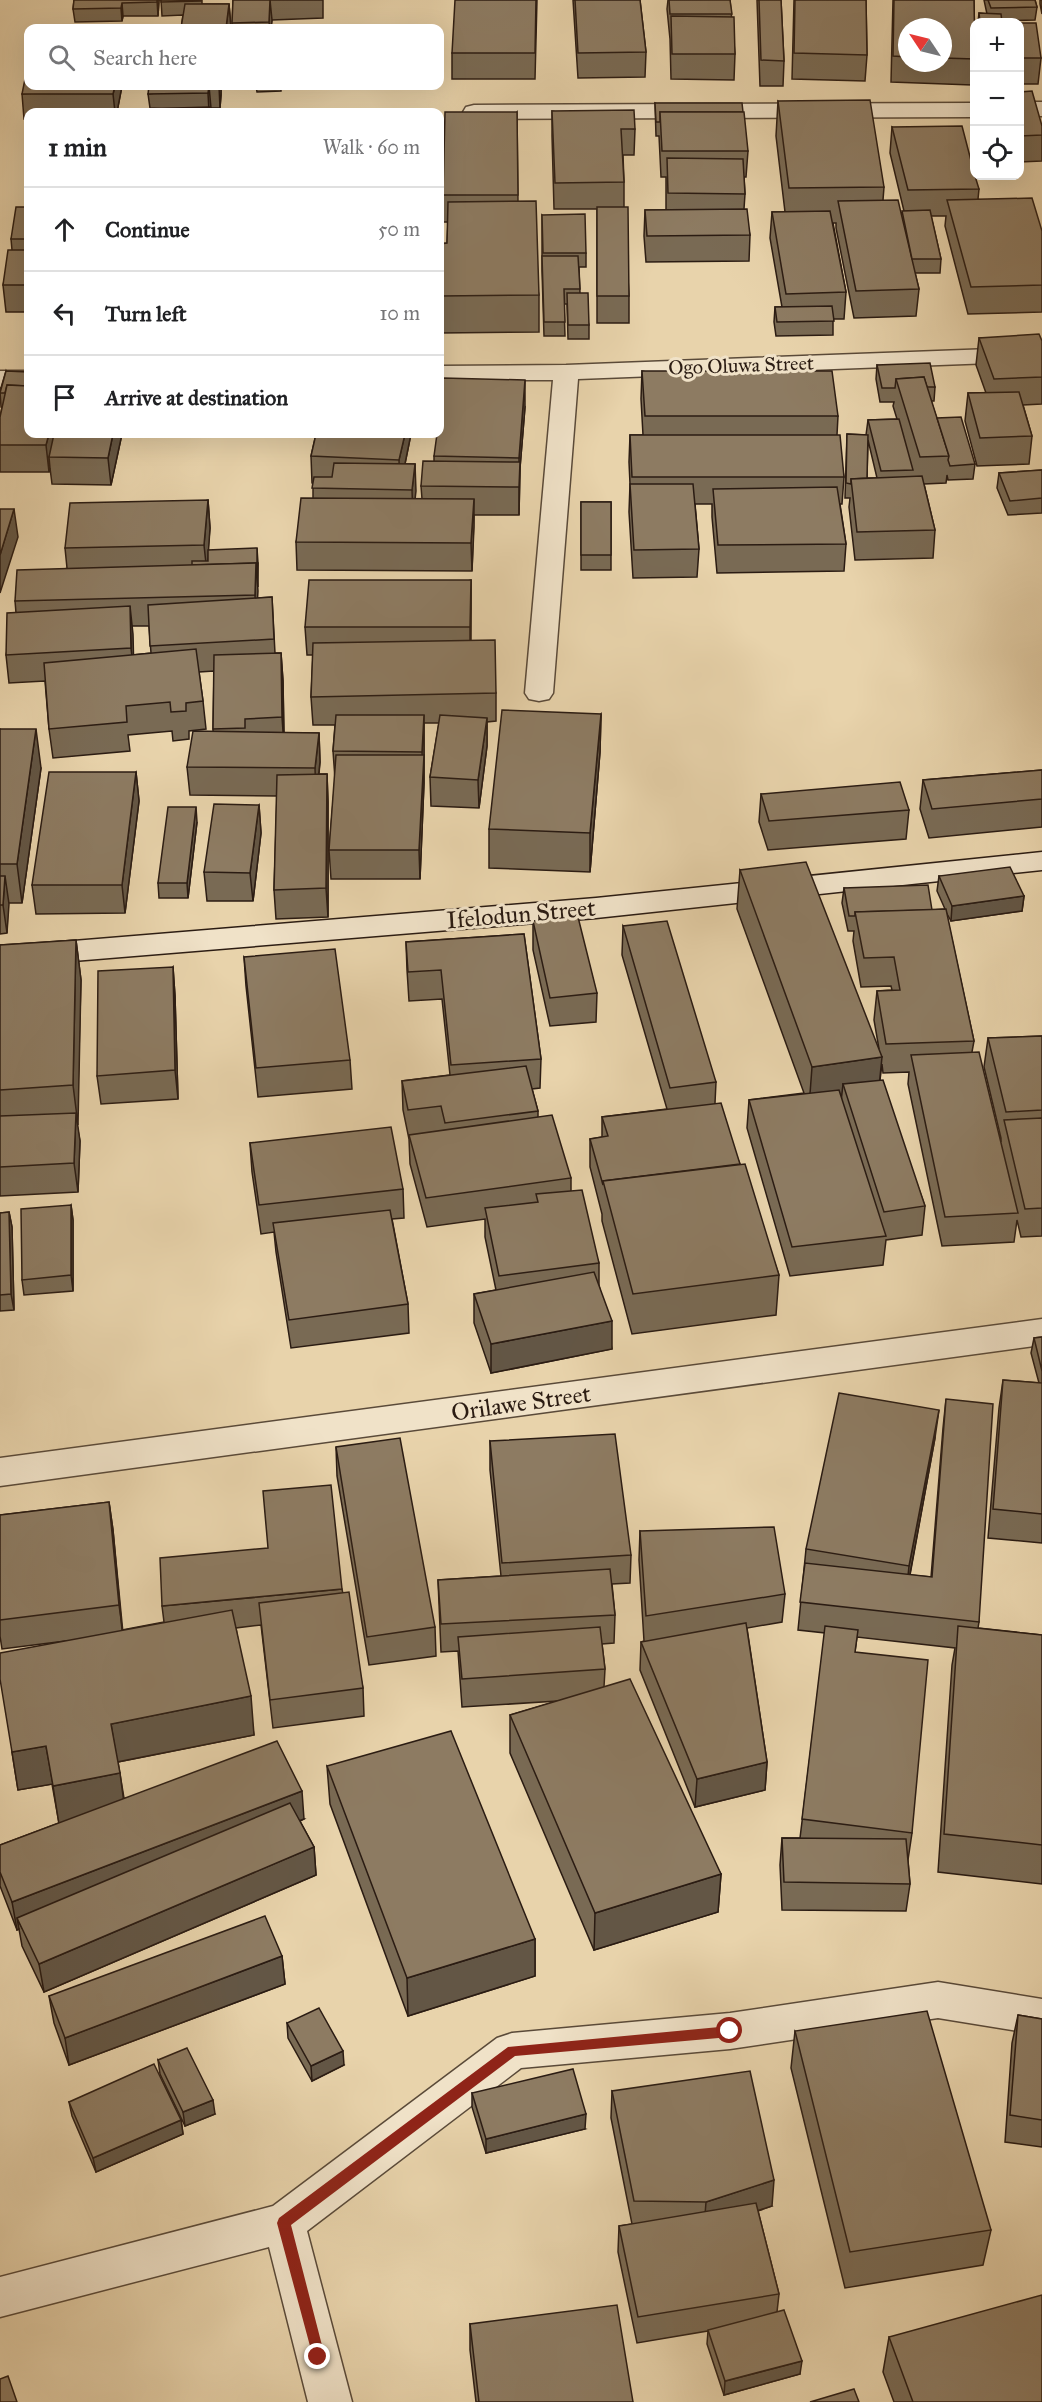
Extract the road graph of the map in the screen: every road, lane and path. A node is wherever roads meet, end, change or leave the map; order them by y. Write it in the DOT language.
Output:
graph roads {
  1 [pos="1042,109"];
  2 [pos="970,110"];
  3 [pos="1024,110"];
  4 [pos="472,112"];
  5 [pos="1042,354"];
  6 [pos="566,372"];
  7 [pos="444,373"];
  8 [pos="24,378"];
  9 [pos="0,379"];
  10 [pos="539,693"];
  11 [pos="1042,861"];
  12 [pos="0,957"];
  13 [pos="1042,1332"];
  14 [pos="0,1472"];
  15 [pos="1042,2017"];
  16 [pos="284,2223"];
  17 [pos="0,2297"];
  18 [pos="330,2402"];
  1 -- 3 [label="street"];
  2 -- 4 [label="street"];
  5 -- 6 [label="street, Ogo Oluwa Street"];
  6 -- 7 [label="street, Ogo Oluwa Street"];
  6 -- 10 [label="street"];
  8 -- 9 [label="street"];
  11 -- 12 [label="street, Ifelodun Street"];
  13 -- 14 [label="street, Orilawe Street"];
  15 -- 16 [label="street"];
  16 -- 17 [label="street"];
  16 -- 18 [label="street"];
}
